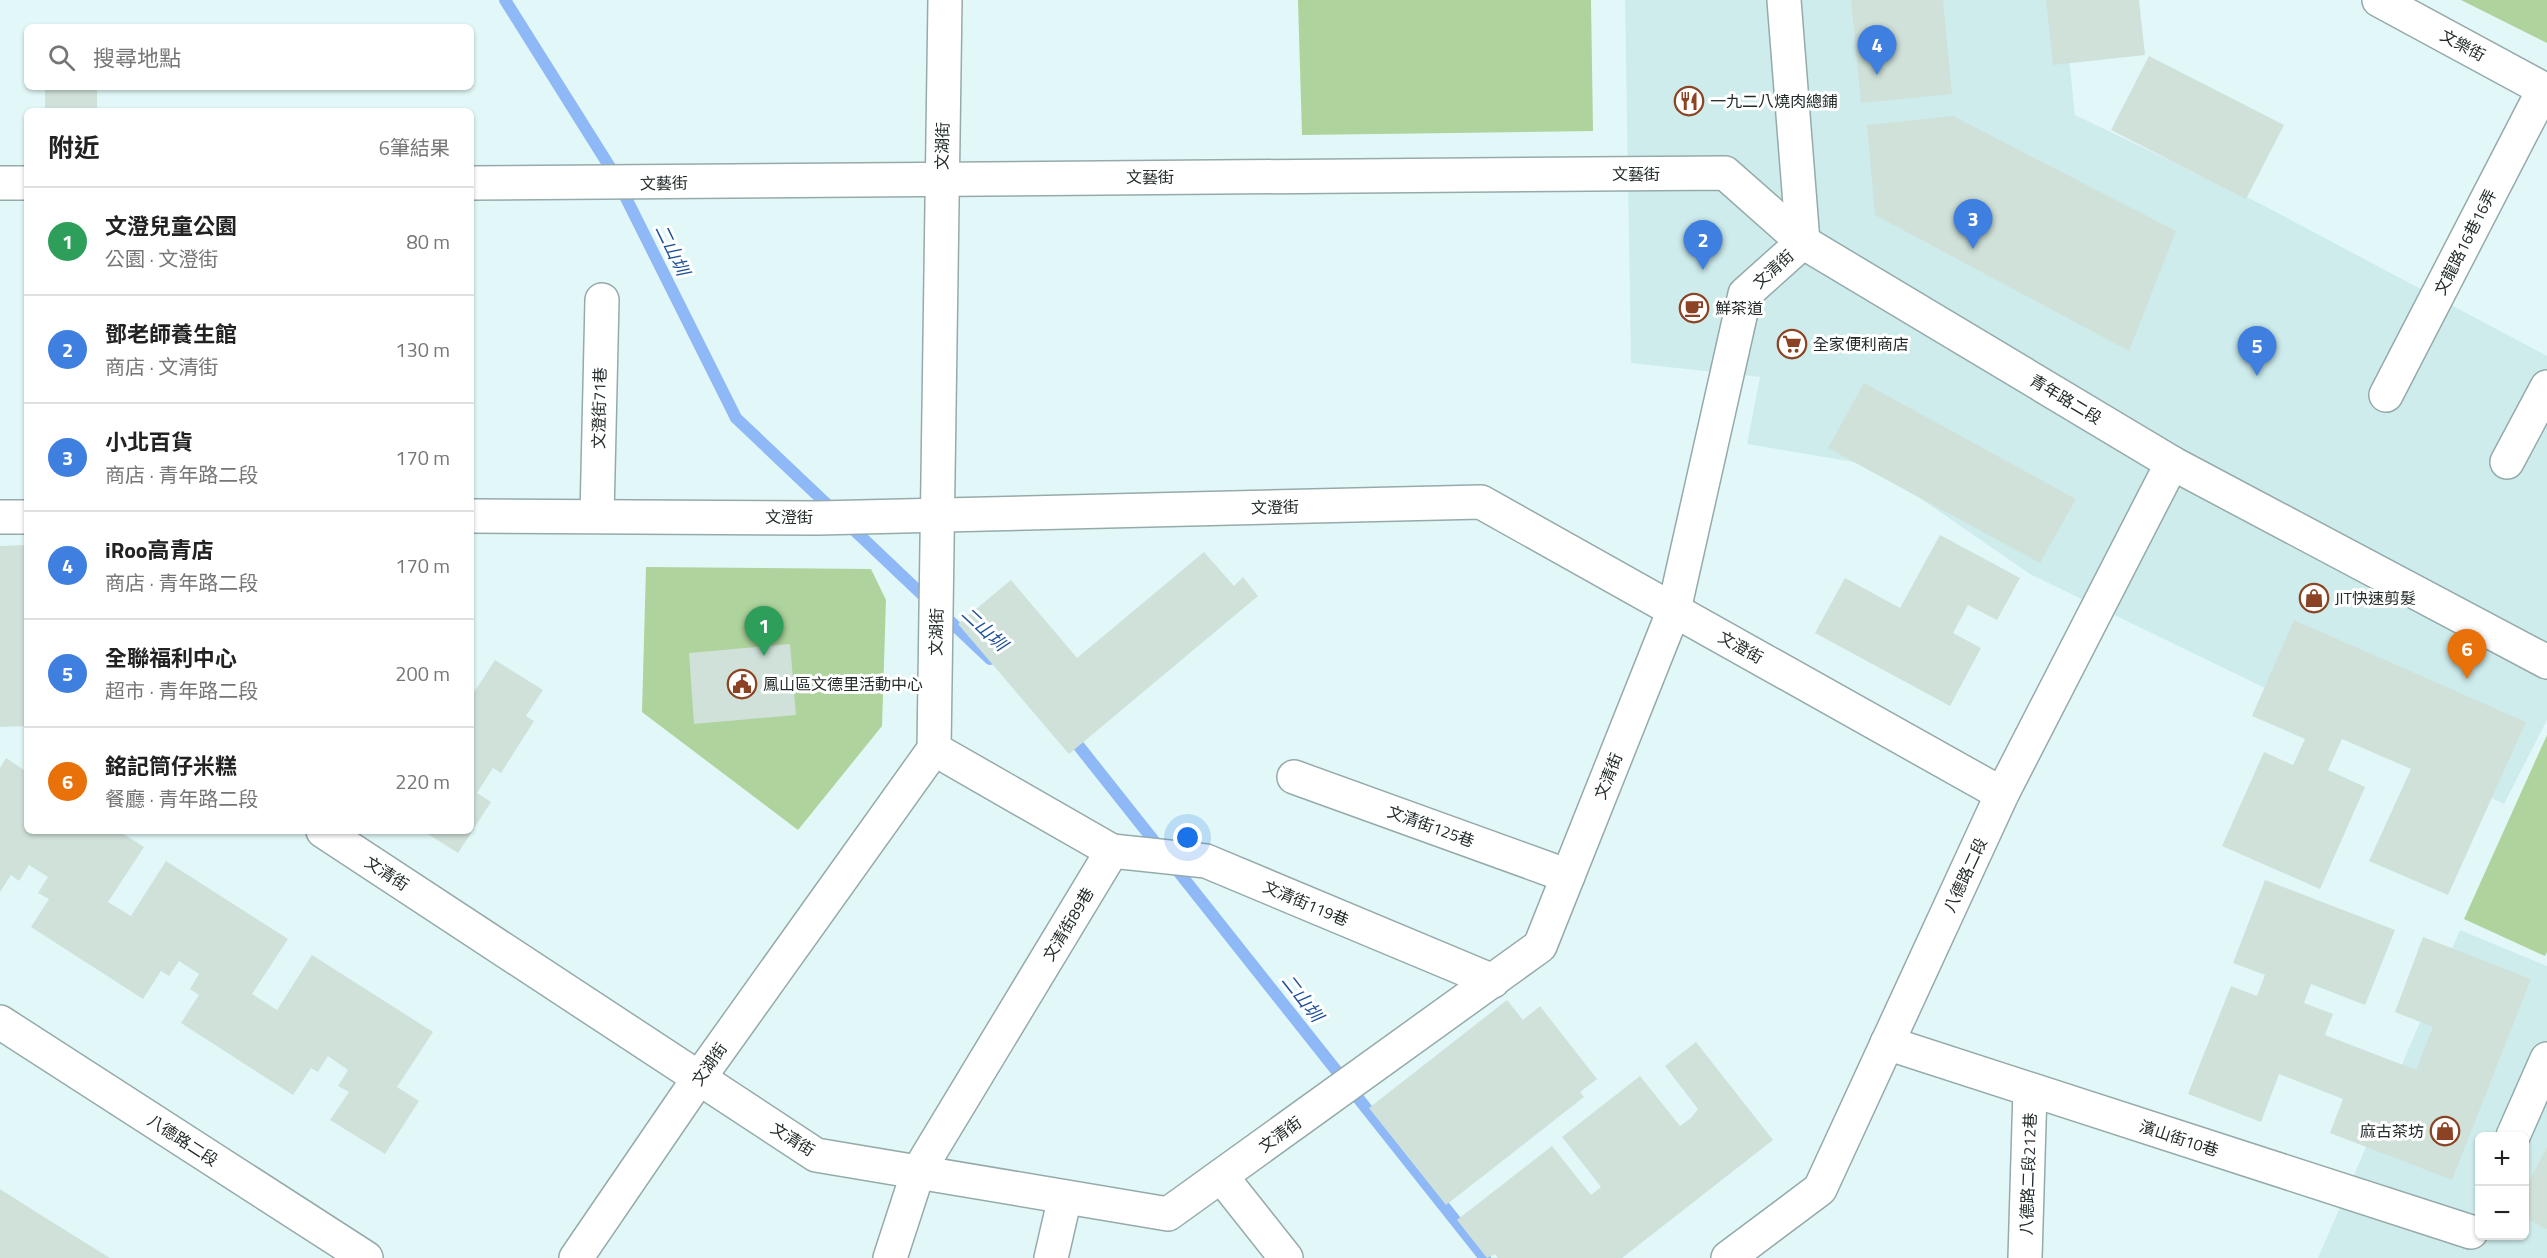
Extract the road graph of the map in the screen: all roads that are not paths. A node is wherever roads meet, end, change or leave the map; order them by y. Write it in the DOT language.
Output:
graph roads {
  1 [pos="945,0"];
  2 [pos="1784,0"];
  3 [pos="2379,0"];
  4 [pos="2545,90"];
  5 [pos="941,179"];
  6 [pos="0,183"];
  7 [pos="24,183"];
  8 [pos="474,183"];
  9 [pos="1803,242"];
  10 [pos="602,300"];
  11 [pos="2547,387"];
  12 [pos="2386,395"];
  13 [pos="2507,462"];
  14 [pos="2172,463"];
  15 [pos="937,515"];
  16 [pos="474,516"];
  17 [pos="597,516"];
  18 [pos="0,517"];
  19 [pos="24,517"];
  20 [pos="1674,610"];
  21 [pos="2547,662"];
  22 [pos="934,749"];
  23 [pos="1294,777"];
  24 [pos="2002,794"];
  25 [pos="328,834"];
  26 [pos="1112,851"];
  27 [pos="1568,876"];
  28 [pos="1493,981"];
  29 [pos="0,1022"];
  30 [pos="1887,1043"];
  31 [pos="2547,1059"];
  32 [pos="699,1078"];
  33 [pos="2030,1090"];
  34 [pos="2515,1132"];
  35 [pos="918,1172"];
  36 [pos="1221,1176"];
  37 [pos="1065,1197"];
  38 [pos="2470,1234"];
  39 [pos="366,1258"];
  40 [pos="576,1258"];
  41 [pos="890,1258"];
  42 [pos="1051,1258"];
  43 [pos="1286,1258"];
  44 [pos="1728,1258"];
  45 [pos="2025,1258"];
  1 -- 5 [label="street, 文湖街"];
  2 -- 9 [label="street"];
  3 -- 4 [label="street, 文樂街"];
  4 -- 12 [label="street, 文龍路16巷16弄"];
  5 -- 8 [label="street, 文藝街"];
  5 -- 9 [label="street, 文藝街"];
  5 -- 15 [label="street, 文湖街"];
  6 -- 7 [label="street"];
  9 -- 14 [label="street, 青年路二段"];
  9 -- 20 [label="street, 文清街"];
  10 -- 17 [label="street, 文澄街71巷"];
  11 -- 13 [label="street"];
  14 -- 21 [label="street, 青年路二段"];
  14 -- 24 [label="street, 八德路二段"];
  15 -- 17 [label="street, 文澄街"];
  15 -- 20 [label="street, 文澄街"];
  15 -- 22 [label="street, 文湖街"];
  16 -- 17 [label="street, 文澄街"];
  18 -- 19 [label="street"];
  20 -- 24 [label="street, 文澄街"];
  20 -- 27 [label="street, 文清街"];
  22 -- 26 [label="street"];
  22 -- 32 [label="street, 文湖街"];
  23 -- 27 [label="street, 文清街125巷"];
  24 -- 30 [label="street, 八德路二段"];
  25 -- 32 [label="street, 文清街"];
  26 -- 28 [label="street, 文清街119巷"];
  26 -- 35 [label="street, 文清街89巷"];
  27 -- 28 [label="street, 文清街"];
  28 -- 36 [label="street, 文清街"];
  29 -- 39 [label="street, 八德路二段"];
  30 -- 33 [label="street, 濱山街10巷"];
  30 -- 44 [label="street, 八德路二段"];
  31 -- 34 [label="street"];
  32 -- 35 [label="street, 文清街"];
  32 -- 40 [label="street, 文湖街"];
  33 -- 38 [label="street, 濱山街10巷"];
  33 -- 45 [label="street, 八德路二段212巷"];
  35 -- 37 [label="street, 文清街"];
  35 -- 41 [label="street, 文清街89巷"];
  36 -- 37 [label="street, 文清街"];
  36 -- 43 [label="street"];
  37 -- 42 [label="street"];
}
